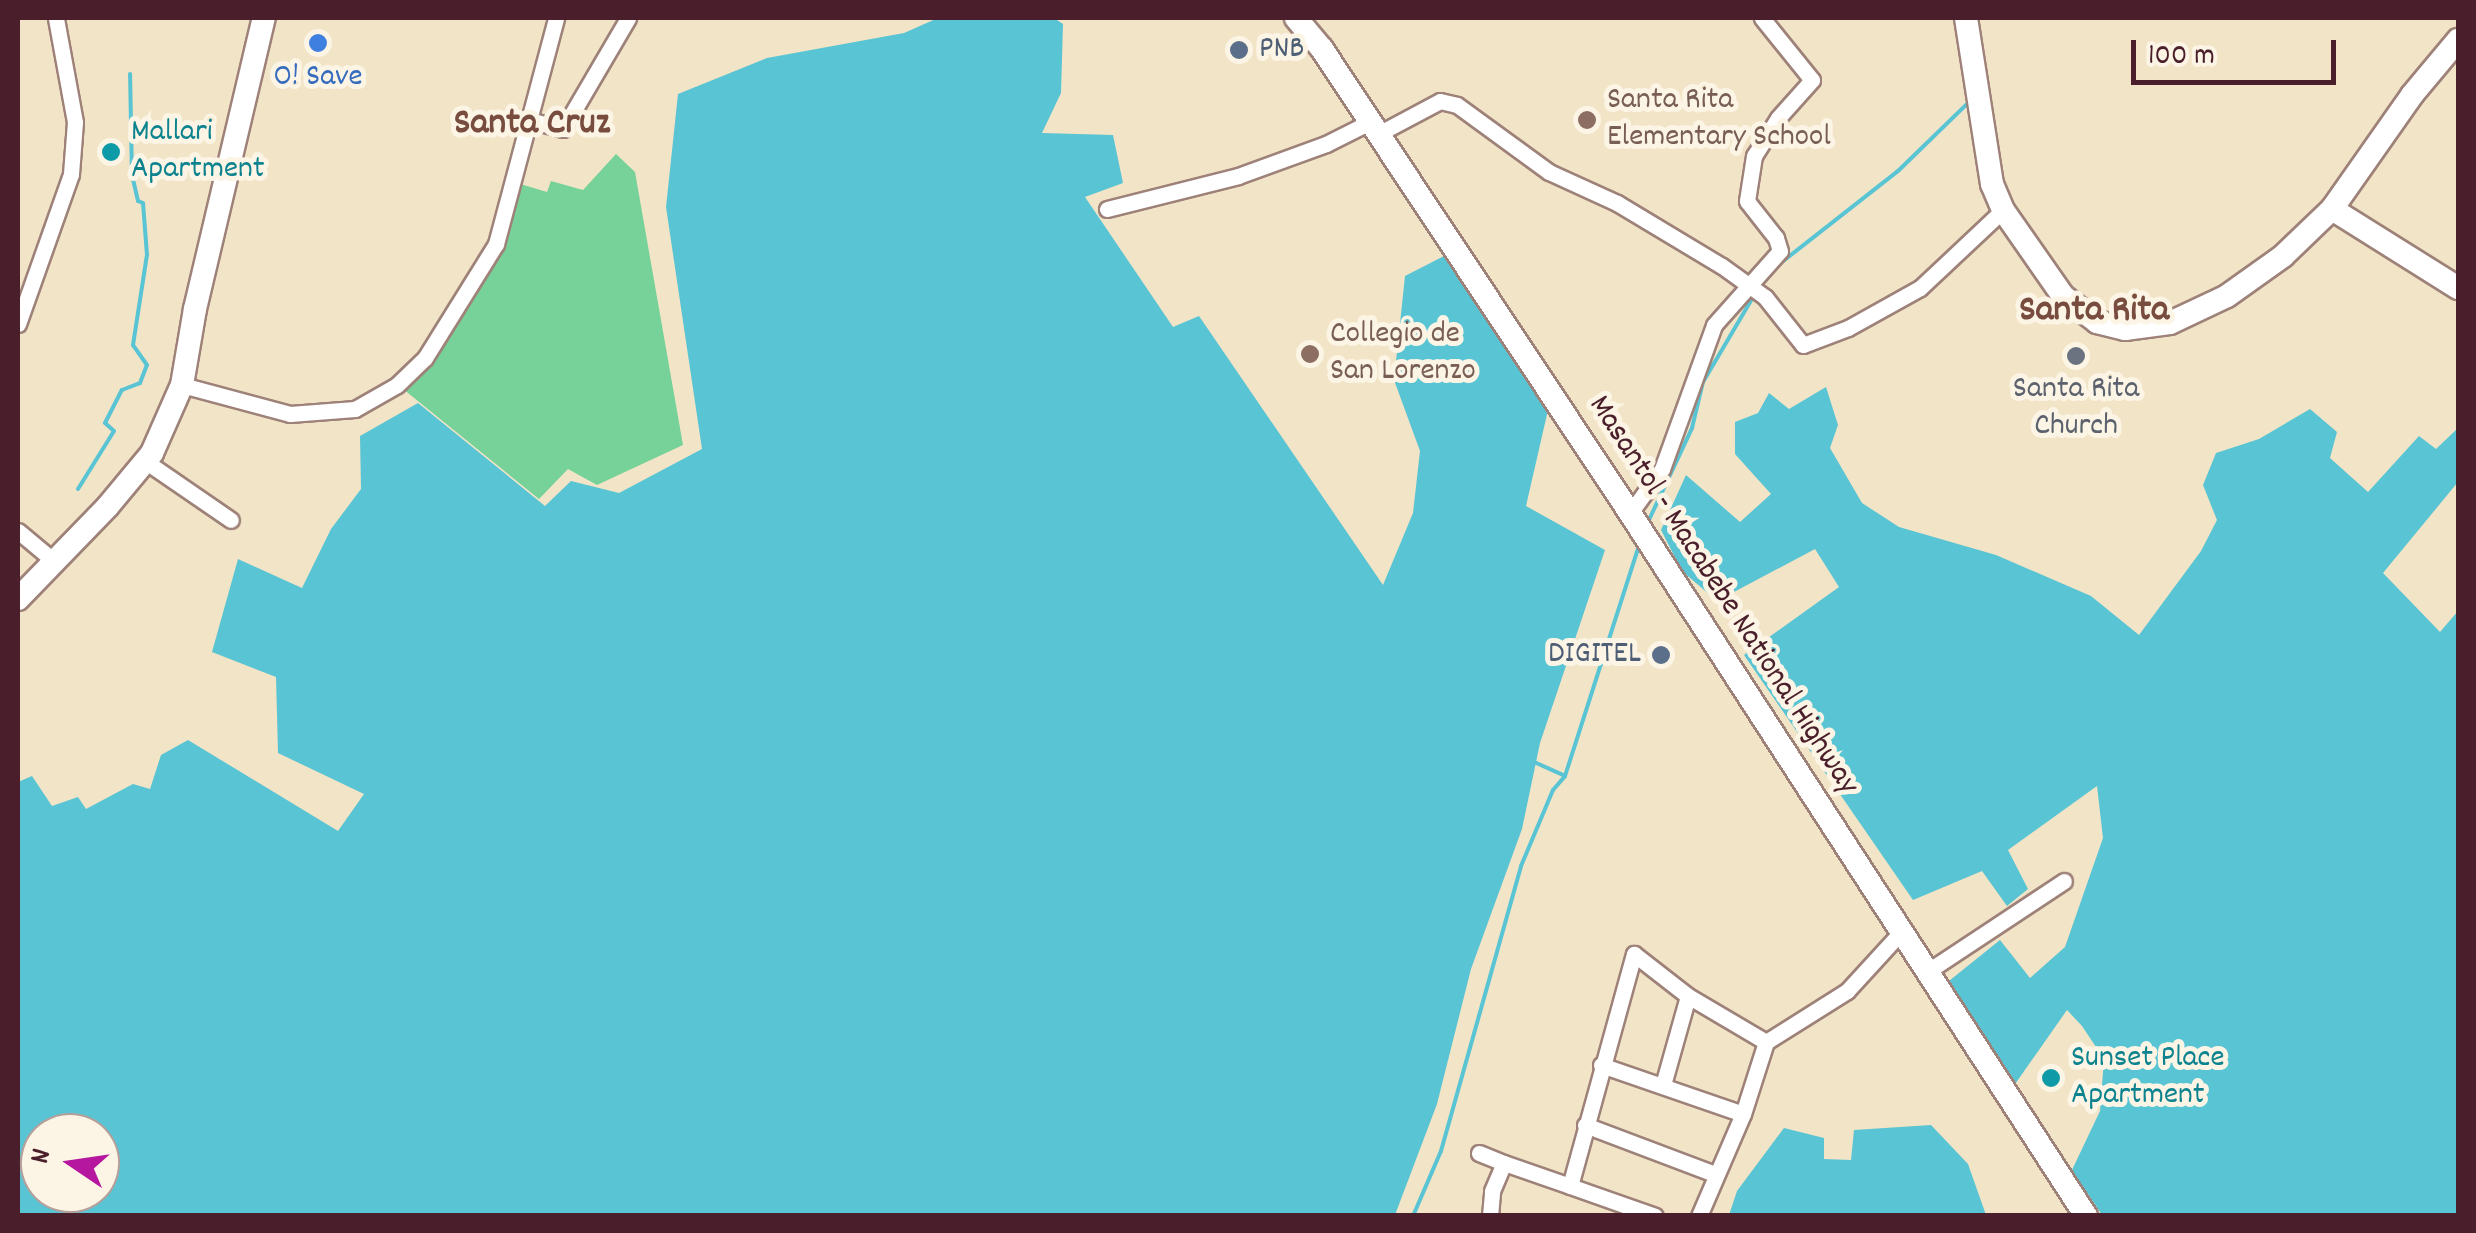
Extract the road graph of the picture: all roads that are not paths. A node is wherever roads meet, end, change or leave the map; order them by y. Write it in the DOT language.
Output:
graph roads {
  1 [pos="56,18"];
  2 [pos="264,18"];
  3 [pos="556,18"];
  4 [pos="628,18"];
  5 [pos="1296,18"];
  6 [pos="1762,18"];
  7 [pos="1966,18"];
  8 [pos="2458,40"];
  9 [pos="529,120"];
  10 [pos="1374,128"];
  11 [pos="1107,209"];
  12 [pos="2332,209"];
  13 [pos="2004,210"];
  14 [pos="2458,288"];
  15 [pos="1756,291"];
  16 [pos="18,324"];
  17 [pos="182,385"];
  18 [pos="145,461"];
  19 [pos="1632,516"];
  20 [pos="231,520"];
  21 [pos="18,531"];
  22 [pos="54,562"];
  23 [pos="18,599"];
  24 [pos="2064,881"];
  25 [pos="1902,932"];
  26 [pos="1928,970"];
  27 [pos="1688,996"];
  28 [pos="1766,1042"];
  29 [pos="1601,1064"];
  30 [pos="1663,1085"];
  31 [pos="1744,1114"];
  32 [pos="1585,1125"];
  33 [pos="1480,1153"];
  34 [pos="1504,1163"];
  35 [pos="1715,1174"];
  36 [pos="1570,1186"];
  37 [pos="1490,1216"];
  38 [pos="1655,1216"];
  39 [pos="1699,1216"];
  40 [pos="2086,1216"];
  1 -- 16 [label="street"];
  2 -- 17 [label="street"];
  3 -- 9 [label="street"];
  4 -- 9 [label="street"];
  5 -- 10 [label="street, Masantol - Macabebe National Highway"];
  6 -- 15 [label="street"];
  7 -- 13 [label="street"];
  8 -- 12 [label="street"];
  9 -- 17 [label="street"];
  10 -- 11 [label="street"];
  10 -- 15 [label="street"];
  10 -- 19 [label="street, Masantol - Macabebe National Highway"];
  12 -- 13 [label="street"];
  12 -- 14 [label="street"];
  13 -- 15 [label="street"];
  15 -- 19 [label="street"];
  17 -- 18 [label="street"];
  18 -- 20 [label="street"];
  18 -- 22 [label="street"];
  19 -- 25 [label="street, Masantol - Macabebe National Highway"];
  21 -- 22 [label="street"];
  22 -- 23 [label="street"];
  24 -- 26 [label="street"];
  25 -- 26 [label="street, Masantol - Macabebe National Highway"];
  25 -- 28 [label="street"];
  26 -- 40 [label="street, Masantol - Macabebe National Highway"];
  27 -- 28 [label="street"];
  27 -- 29 [label="street"];
  27 -- 30 [label="street"];
  28 -- 31 [label="street"];
  29 -- 30 [label="street"];
  29 -- 32 [label="street"];
  30 -- 31 [label="street"];
  31 -- 35 [label="street"];
  32 -- 35 [label="street"];
  32 -- 36 [label="street"];
  33 -- 34 [label="street"];
  34 -- 36 [label="street"];
  34 -- 37 [label="street"];
  35 -- 39 [label="street"];
  36 -- 38 [label="street"];
}
